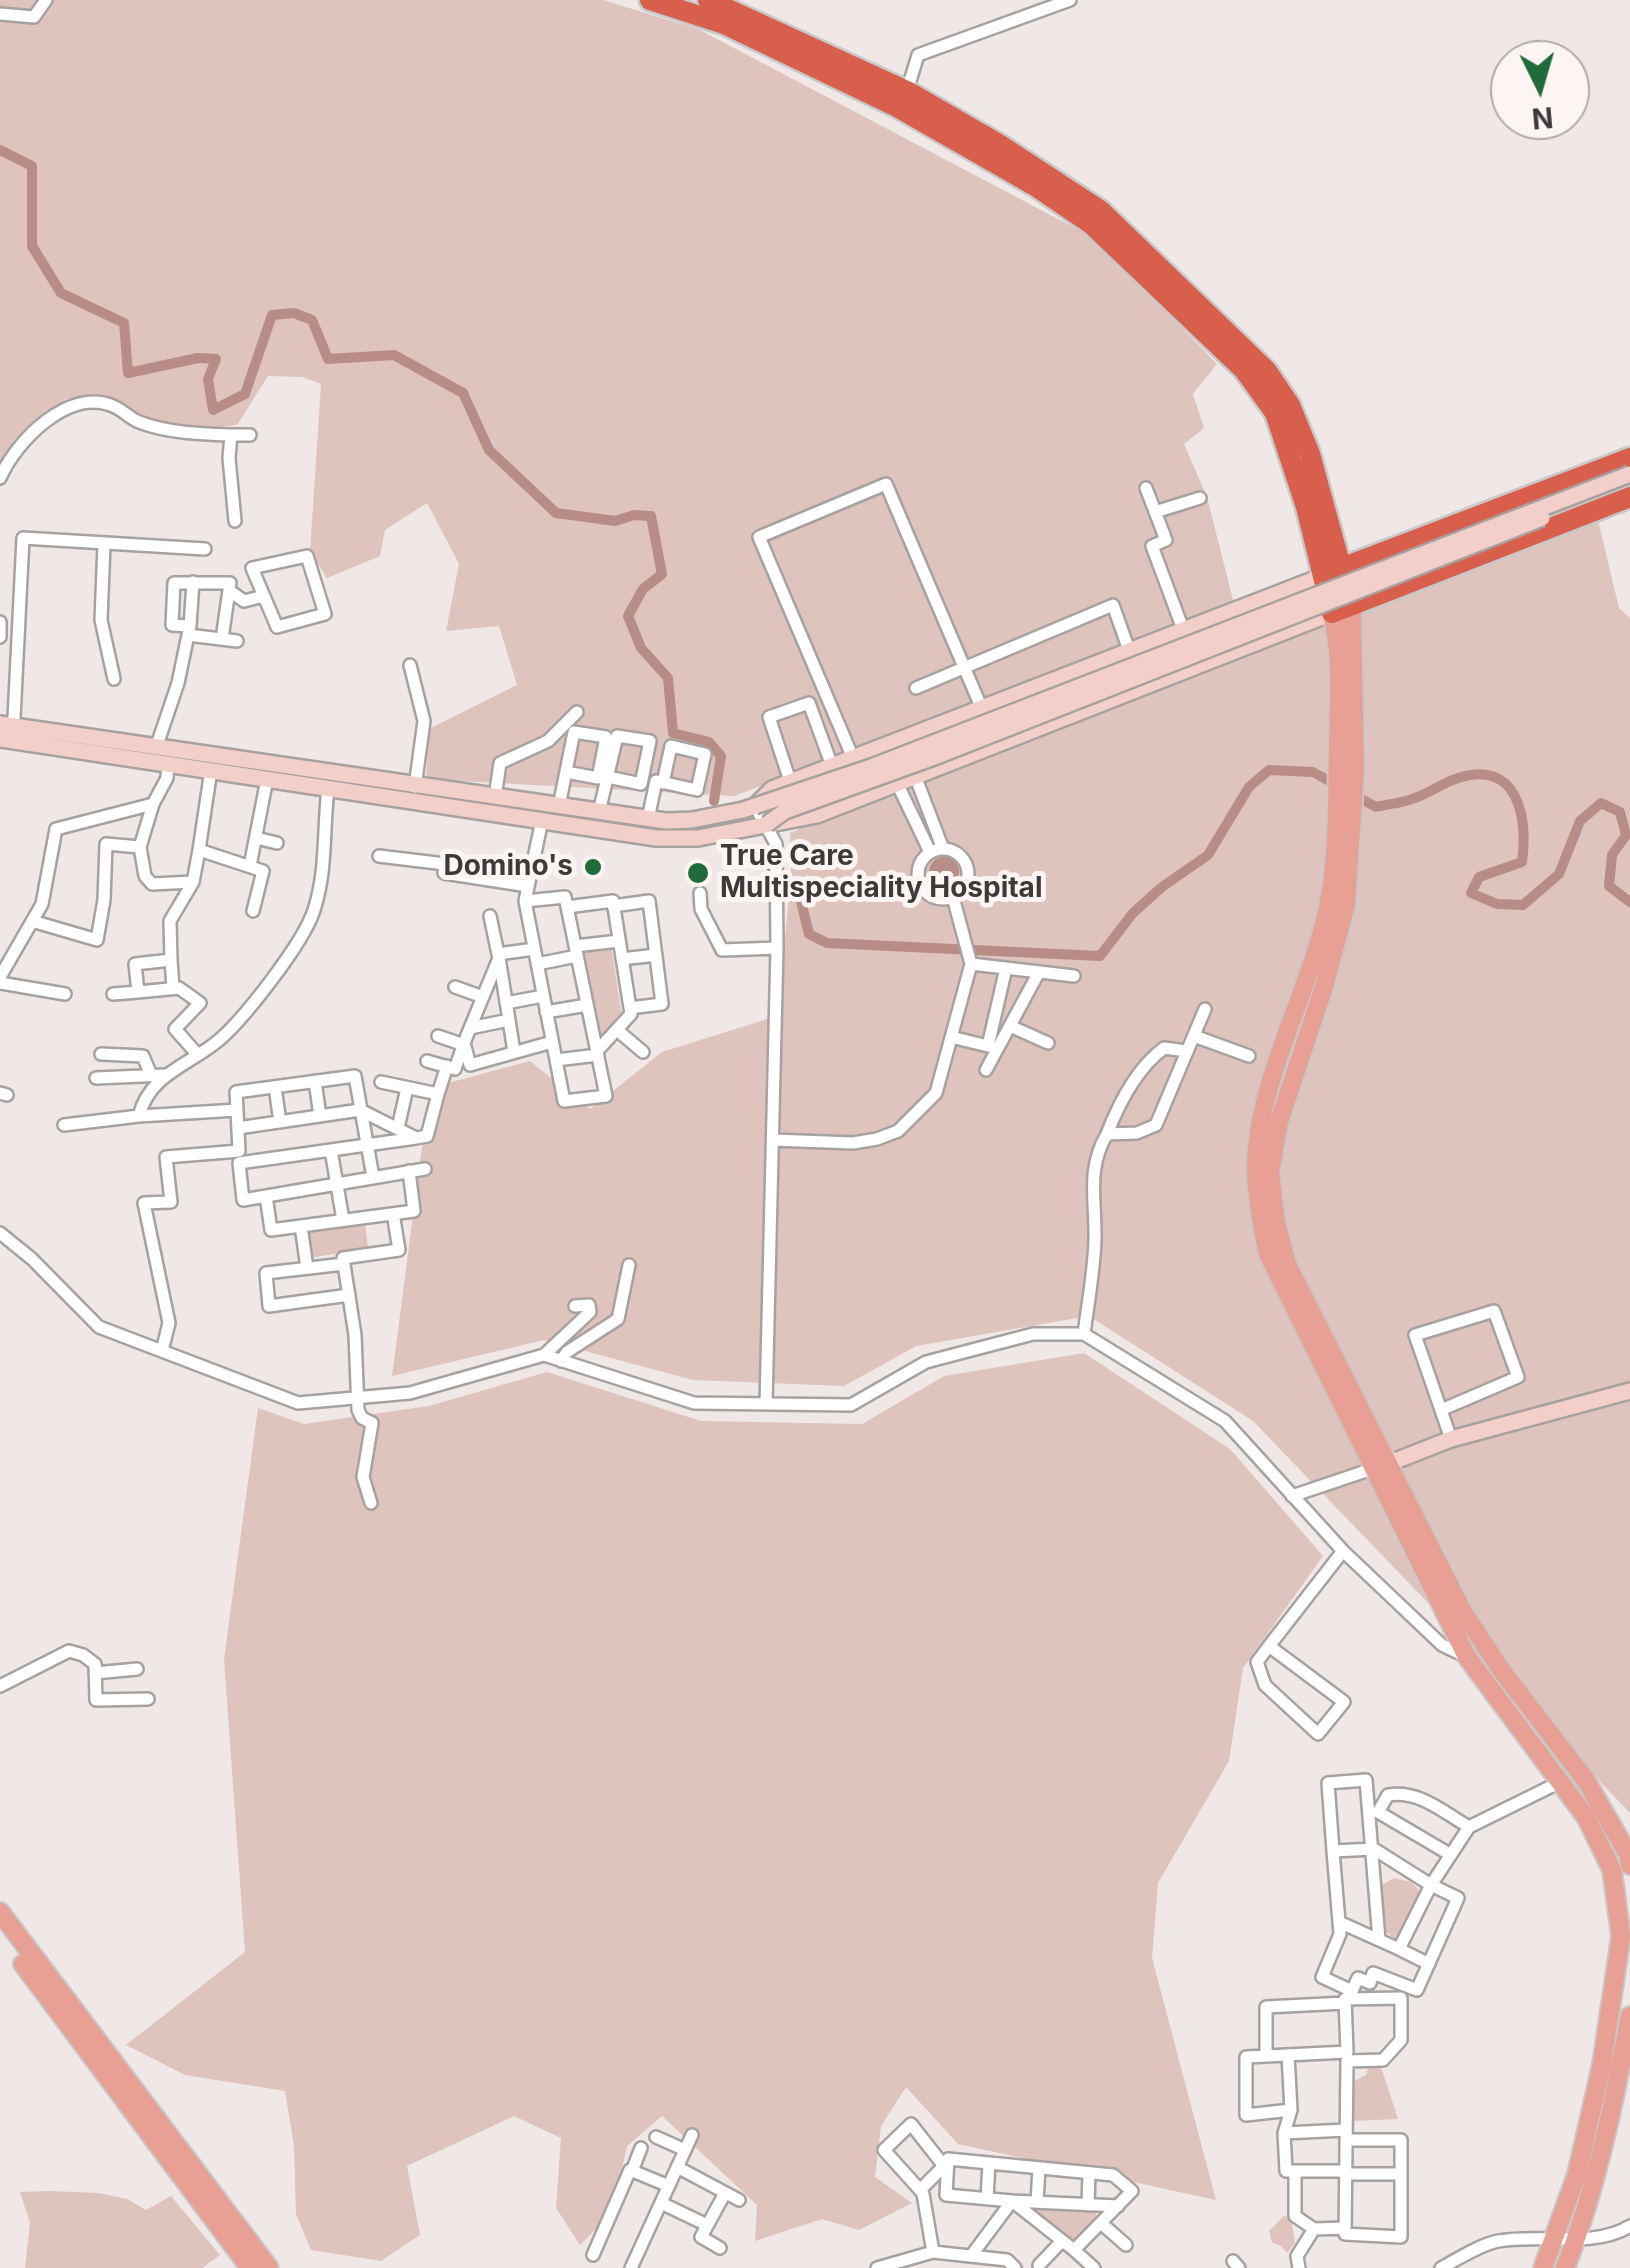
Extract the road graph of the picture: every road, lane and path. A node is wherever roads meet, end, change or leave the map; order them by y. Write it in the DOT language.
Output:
graph roads {
  1 [pos="46,0"];
  2 [pos="650,0"];
  3 [pos="1070,0"];
  4 [pos="721,2"];
  5 [pos="0,14"];
  6 [pos="906,91"];
  7 [pos="231,435"];
  8 [pos="250,435"];
  9 [pos="1630,458"];
  10 [pos="1630,474"];
  11 [pos="0,478"];
  12 [pos="1630,484"];
  13 [pos="1146,488"];
  14 [pos="1200,498"];
  15 [pos="1630,498"];
  16 [pos="1155,512"];
  17 [pos="235,521"];
  18 [pos="104,544"];
  19 [pos="205,549"];
  20 [pos="1332,572"];
  21 [pos="194,582"];
  22 [pos="230,591"];
  23 [pos="264,596"];
  24 [pos="1342,610"];
  25 [pos="0,622"];
  26 [pos="189,631"];
  27 [pos="1184,632"];
  28 [pos="0,638"];
  29 [pos="222,639"];
  30 [pos="237,641"];
  31 [pos="1130,653"];
  32 [pos="410,665"];
  33 [pos="965,667"];
  34 [pos="114,679"];
  35 [pos="916,688"];
  36 [pos="982,709"];
  37 [pos="577,712"];
  38 [pos="3,729"];
  39 [pos="903,739"];
  40 [pos="885,746"];
  41 [pos="156,748"];
  42 [pos="853,758"];
  43 [pos="168,764"];
  44 [pos="832,766"];
  45 [pos="211,770"];
  46 [pos="566,772"];
  47 [pos="608,777"];
  48 [pos="916,778"];
  49 [pos="267,779"];
  50 [pos="790,782"];
  51 [pos="663,783"];
  52 [pos="896,785"];
  53 [pos="414,786"];
  54 [pos="328,789"];
  55 [pos="495,797"];
  56 [pos="154,804"];
  57 [pos="755,806"];
  58 [pos="549,810"];
  59 [pos="599,812"];
  60 [pos="648,819"];
  61 [pos="766,824"];
  62 [pos="256,838"];
  63 [pos="277,844"];
  64 [pos="140,847"];
  65 [pos="200,850"];
  66 [pos="936,850"];
  67 [pos="379,856"];
  68 [pos="250,866"];
  69 [pos="194,882"];
  70 [pos="528,886"];
  71 [pos="700,893"];
  72 [pos="954,897"];
  73 [pos="525,901"];
  74 [pos="614,906"];
  75 [pos="567,907"];
  76 [pos="254,910"];
  77 [pos="490,916"];
  78 [pos="32,921"];
  79 [pos="619,941"];
  80 [pos="777,948"];
  81 [pos="534,949"];
  82 [pos="576,951"];
  83 [pos="656,955"];
  84 [pos="499,956"];
  85 [pos="172,960"];
  86 [pos="622,960"];
  87 [pos="537,964"];
  88 [pos="971,964"];
  89 [pos="1006,968"];
  90 [pos="1039,972"];
  91 [pos="1074,976"];
  92 [pos="0,980"];
  93 [pos="455,987"];
  94 [pos="173,988"];
  95 [pos="138,992"];
  96 [pos="65,994"];
  97 [pos="113,994"];
  98 [pos="543,996"];
  99 [pos="483,997"];
  100 [pos="506,1004"];
  101 [pos="587,1005"];
  102 [pos="630,1008"];
  103 [pos="1206,1009"];
  104 [pos="546,1012"];
  105 [pos="509,1020"];
  106 [pos="1010,1026"];
  107 [pos="470,1028"];
  108 [pos="617,1030"];
  109 [pos="438,1036"];
  110 [pos="1194,1036"];
  111 [pos="951,1037"];
  112 [pos="552,1042"];
  113 [pos="1048,1043"];
  114 [pos="464,1044"];
  115 [pos="993,1048"];
  116 [pos="1187,1051"];
  117 [pos="514,1052"];
  118 [pos="643,1052"];
  119 [pos="597,1053"];
  120 [pos="101,1054"];
  121 [pos="197,1054"];
  122 [pos="1249,1056"];
  123 [pos="556,1060"];
  124 [pos="427,1061"];
  125 [pos="447,1066"];
  126 [pos="986,1070"];
  127 [pos="158,1075"];
  128 [pos="96,1078"];
  129 [pos="314,1082"];
  130 [pos="380,1082"];
  131 [pos="275,1087"];
  132 [pos="407,1088"];
  133 [pos="438,1094"];
  134 [pos="237,1110"];
  135 [pos="360,1110"];
  136 [pos="139,1116"];
  137 [pos="320,1116"];
  138 [pos="280,1122"];
  139 [pos="64,1125"];
  140 [pos="238,1128"];
  141 [pos="398,1128"];
  142 [pos="1107,1134"];
  143 [pos="416,1138"];
  144 [pos="773,1140"];
  145 [pos="367,1145"];
  146 [pos="330,1150"];
  147 [pos="239,1157"];
  148 [pos="424,1169"];
  149 [pos="410,1171"];
  150 [pos="374,1178"];
  151 [pos="336,1184"];
  152 [pos="266,1196"];
  153 [pos="394,1219"];
  154 [pos="343,1220"];
  155 [pos="301,1226"];
  156 [pos="0,1232"];
  157 [pos="344,1264"];
  158 [pos="630,1265"];
  159 [pos="307,1268"];
  160 [pos="349,1296"];
  161 [pos="604,1304"];
  162 [pos="269,1306"];
  163 [pos="271,1320"];
  164 [pos="1084,1334"];
  165 [pos="162,1351"];
  166 [pos="544,1355"];
  167 [pos="561,1361"];
  168 [pos="1630,1391"];
  169 [pos="357,1398"];
  170 [pos="766,1404"];
  171 [pos="1441,1410"];
  172 [pos="1450,1439"];
  173 [pos="1383,1466"];
  174 [pos="1292,1496"];
  175 [pos="371,1502"];
  176 [pos="1343,1551"];
  177 [pos="1270,1646"];
  178 [pos="1467,1656"];
  179 [pos="137,1669"];
  180 [pos="95,1672"];
  181 [pos="0,1686"];
  182 [pos="148,1699"];
  183 [pos="1560,1782"];
  184 [pos="1373,1812"];
  185 [pos="1470,1828"];
  186 [pos="1370,1849"];
  187 [pos="1333,1851"];
  188 [pos="1452,1855"];
  189 [pos="1629,1858"];
  190 [pos="1432,1885"];
  191 [pos="0,1912"];
  192 [pos="1339,1922"];
  193 [pos="0,1933"];
  194 [pos="1379,1940"];
  195 [pos="1399,1950"];
  196 [pos="1429,1964"];
  197 [pos="1345,2003"];
  198 [pos="1630,2016"];
  199 [pos="1288,2055"];
  200 [pos="1266,2056"];
  201 [pos="1347,2056"];
  202 [pos="1291,2110"];
  203 [pos="1284,2133"];
  204 [pos="692,2134"];
  205 [pos="1346,2135"];
  206 [pos="656,2137"];
  207 [pos="641,2148"];
  208 [pos="685,2150"];
  209 [pos="989,2163"];
  210 [pos="678,2167"];
  211 [pos="1039,2168"];
  212 [pos="632,2171"];
  213 [pos="1295,2171"];
  214 [pos="1346,2172"];
  215 [pos="1089,2173"];
  216 [pos="1401,2174"];
  217 [pos="668,2186"];
  218 [pos="920,2190"];
  219 [pos="726,2193"];
  220 [pos="987,2198"];
  221 [pos="739,2200"];
  222 [pos="1012,2201"];
  223 [pos="1036,2202"];
  224 [pos="661,2203"];
  225 [pos="1088,2204"];
  226 [pos="1118,2206"];
  227 [pos="1101,2223"];
  228 [pos="707,2225"];
  229 [pos="1630,2226"];
  230 [pos="1345,2228"];
  231 [pos="1314,2229"];
  232 [pos="1577,2238"];
  233 [pos="1555,2239"];
  234 [pos="1062,2240"];
  235 [pos="1126,2244"];
  236 [pos="720,2248"];
  237 [pos="1074,2250"];
  238 [pos="933,2252"];
  239 [pos="593,2255"];
  240 [pos="970,2256"];
  241 [pos="1040,2265"];
  242 [pos="892,2266"];
  243 [pos="250,2268"];
  244 [pos="268,2268"];
  245 [pos="632,2268"];
  246 [pos="877,2268"];
  247 [pos="1015,2268"];
  248 [pos="1094,2268"];
  249 [pos="1298,2268"];
  250 [pos="1441,2268"];
  251 [pos="1544,2268"];
  252 [pos="1565,2268"];
  1 -- 5 [label="street"];
  2 -- 20 [label="highway"];
  3 -- 6 [label="street"];
  4 -- 6 [label="highway"];
  6 -- 20 [label="highway"];
  7 -- 8 [label="street"];
  7 -- 11 [label="street"];
  7 -- 17 [label="street"];
  9 -- 20 [label="highway"];
  10 -- 57 [label="main road, bridge"];
  12 -- 61 [label="main road, bridge"];
  13 -- 16 [label="street"];
  14 -- 16 [label="street"];
  15 -- 24 [label="highway"];
  16 -- 27 [label="street"];
  18 -- 19 [label="street"];
  18 -- 34 [label="street"];
  18 -- 38 [label="street"];
  20 -- 24 [label="highway"];
  20 -- 27 [label="main road"];
  21 -- 22 [label="street"];
  21 -- 26 [label="street"];
  21 -- 26 [label="street"];
  22 -- 23 [label="street"];
  22 -- 29 [label="street"];
  23 -- 23 [label="street"];
  24 -- 48 [label="main road"];
  24 -- 173 [label="main road"];
  25 -- 28 [label="street"];
  26 -- 29 [label="street"];
  26 -- 41 [label="street"];
  27 -- 31 [label="main road"];
  29 -- 30 [label="street"];
  31 -- 33 [label="street"];
  31 -- 36 [label="main road"];
  32 -- 53 [label="street"];
  33 -- 35 [label="street"];
  33 -- 36 [label="street"];
  33 -- 42 [label="street"];
  36 -- 39 [label="main road"];
  37 -- 55 [label="street"];
  38 -- 41 [label="main road"];
  38 -- 43 [label="main road"];
  39 -- 40 [label="main road"];
  39 -- 48 [label="street"];
  40 -- 42 [label="main road"];
  40 -- 52 [label="street"];
  41 -- 53 [label="main road"];
  42 -- 44 [label="main road"];
  43 -- 45 [label="main road"];
  43 -- 56 [label="street"];
  44 -- 50 [label="main road"];
  44 -- 50 [label="street"];
  45 -- 49 [label="main road"];
  45 -- 65 [label="street"];
  46 -- 46 [label="street"];
  46 -- 58 [label="street"];
  47 -- 47 [label="street"];
  47 -- 59 [label="street"];
  48 -- 52 [label="main road"];
  48 -- 66 [label="street"];
  49 -- 54 [label="main road"];
  49 -- 62 [label="street"];
  50 -- 57 [label="main road"];
  51 -- 51 [label="street"];
  51 -- 60 [label="street"];
  52 -- 61 [label="main road"];
  52 -- 66 [label="street"];
  53 -- 55 [label="main road"];
  54 -- 58 [label="main road"];
  54 -- 121 [label="street"];
  55 -- 58 [label="main road"];
  56 -- 64 [label="street"];
  56 -- 78 [label="street"];
  57 -- 60 [label="main road"];
  57 -- 61 [label="street"];
  58 -- 59 [label="main road"];
  58 -- 61 [label="main road"];
  58 -- 70 [label="street"];
  59 -- 60 [label="main road"];
  61 -- 80 [label="street"];
  62 -- 63 [label="street"];
  62 -- 68 [label="street"];
  64 -- 69 [label="street"];
  64 -- 78 [label="street"];
  65 -- 68 [label="street"];
  65 -- 69 [label="street"];
  66 -- 72 [label="street"];
  66 -- 72 [label="street"];
  67 -- 70 [label="street"];
  68 -- 76 [label="street"];
  69 -- 85 [label="street"];
  70 -- 73 [label="street"];
  71 -- 80 [label="street"];
  72 -- 88 [label="street"];
  73 -- 75 [label="street"];
  73 -- 81 [label="street"];
  74 -- 75 [label="street"];
  74 -- 79 [label="street"];
  74 -- 83 [label="street"];
  75 -- 82 [label="street"];
  77 -- 84 [label="street"];
  78 -- 92 [label="street"];
  79 -- 82 [label="street"];
  79 -- 86 [label="street"];
  80 -- 144 [label="street"];
  81 -- 84 [label="street"];
  81 -- 87 [label="street"];
  82 -- 87 [label="street"];
  82 -- 101 [label="street"];
  83 -- 86 [label="street"];
  83 -- 102 [label="street"];
  84 -- 99 [label="street"];
  84 -- 100 [label="street"];
  85 -- 94 [label="street"];
  85 -- 95 [label="street"];
  86 -- 102 [label="street"];
  87 -- 98 [label="street"];
  88 -- 89 [label="street"];
  88 -- 111 [label="street"];
  89 -- 90 [label="street"];
  89 -- 115 [label="street"];
  90 -- 91 [label="street"];
  90 -- 106 [label="street"];
  92 -- 96 [label="street"];
  93 -- 99 [label="street"];
  94 -- 95 [label="street"];
  94 -- 121 [label="street"];
  95 -- 97 [label="street"];
  98 -- 100 [label="street"];
  98 -- 104 [label="street"];
  99 -- 107 [label="street"];
  100 -- 105 [label="street"];
  101 -- 104 [label="street"];
  101 -- 119 [label="street"];
  102 -- 108 [label="street"];
  103 -- 110 [label="street"];
  104 -- 112 [label="street"];
  105 -- 107 [label="street"];
  105 -- 117 [label="street"];
  106 -- 113 [label="street"];
  106 -- 115 [label="street"];
  107 -- 114 [label="street"];
  108 -- 118 [label="street"];
  108 -- 119 [label="street"];
  109 -- 114 [label="street"];
  110 -- 116 [label="street"];
  110 -- 122 [label="street"];
  111 -- 115 [label="street"];
  111 -- 144 [label="street"];
  112 -- 117 [label="street"];
  112 -- 123 [label="street"];
  114 -- 117 [label="street"];
  114 -- 125 [label="street"];
  115 -- 126 [label="street"];
  116 -- 142 [label="street"];
  116 -- 142 [label="street"];
  119 -- 123 [label="street"];
  119 -- 123 [label="street"];
  120 -- 127 [label="street"];
  121 -- 127 [label="street"];
  124 -- 125 [label="street"];
  125 -- 133 [label="street"];
  127 -- 128 [label="street"];
  127 -- 136 [label="street"];
  129 -- 131 [label="street"];
  129 -- 135 [label="street"];
  129 -- 137 [label="street"];
  130 -- 132 [label="street"];
  131 -- 134 [label="street"];
  131 -- 138 [label="street"];
  132 -- 133 [label="street"];
  132 -- 141 [label="street"];
  133 -- 143 [label="street"];
  134 -- 136 [label="street"];
  134 -- 140 [label="street"];
  135 -- 137 [label="street"];
  135 -- 141 [label="street"];
  135 -- 145 [label="street"];
  136 -- 139 [label="street"];
  137 -- 138 [label="street"];
  138 -- 140 [label="street"];
  140 -- 147 [label="street"];
  141 -- 143 [label="street"];
  142 -- 164 [label="street"];
  143 -- 145 [label="street"];
  144 -- 170 [label="street"];
  145 -- 146 [label="street"];
  145 -- 150 [label="street"];
  146 -- 147 [label="street"];
  146 -- 151 [label="street"];
  147 -- 152 [label="street"];
  147 -- 165 [label="street"];
  148 -- 149 [label="street"];
  149 -- 150 [label="street"];
  149 -- 154 [label="street"];
  150 -- 151 [label="street"];
  151 -- 152 [label="street"];
  151 -- 154 [label="street"];
  152 -- 155 [label="street"];
  153 -- 157 [label="street"];
  154 -- 155 [label="street"];
  155 -- 159 [label="street"];
  156 -- 165 [label="street"];
  157 -- 159 [label="street"];
  157 -- 160 [label="street"];
  158 -- 167 [label="street"];
  159 -- 162 [label="street"];
  160 -- 162 [label="street"];
  160 -- 169 [label="street"];
  161 -- 166 [label="street"];
  162 -- 163 [label="street"];
  164 -- 170 [label="street"];
  164 -- 174 [label="street"];
  165 -- 169 [label="street"];
  166 -- 167 [label="street"];
  166 -- 169 [label="street"];
  167 -- 170 [label="street"];
  168 -- 172 [label="main road"];
  169 -- 175 [label="street"];
  171 -- 171 [label="street"];
  171 -- 172 [label="street"];
  172 -- 173 [label="main road"];
  173 -- 174 [label="street"];
  173 -- 178 [label="main road"];
  173 -- 189 [label="main road"];
  174 -- 176 [label="street"];
  176 -- 177 [label="street"];
  176 -- 178 [label="street"];
  177 -- 177 [label="street"];
  178 -- 183 [label="main road"];
  179 -- 180 [label="street"];
  180 -- 181 [label="street"];
  180 -- 182 [label="street"];
  183 -- 185 [label="street"];
  183 -- 233 [label="main road"];
  184 -- 185 [label="street"];
  184 -- 186 [label="street"];
  184 -- 187 [label="street"];
  184 -- 188 [label="street"];
  185 -- 188 [label="street"];
  186 -- 187 [label="street"];
  186 -- 190 [label="street"];
  186 -- 194 [label="street"];
  187 -- 192 [label="street"];
  188 -- 190 [label="street"];
  190 -- 195 [label="street"];
  190 -- 196 [label="street"];
  191 -- 244 [label="main road"];
  192 -- 194 [label="street"];
  192 -- 196 [label="street"];
  193 -- 243 [label="main road"];
  194 -- 195 [label="street"];
  195 -- 196 [label="street"];
  197 -- 200 [label="street"];
  197 -- 201 [label="street"];
  197 -- 201 [label="street"];
  198 -- 232 [label="main road"];
  199 -- 200 [label="street"];
  199 -- 201 [label="street"];
  199 -- 202 [label="street"];
  200 -- 202 [label="street"];
  201 -- 205 [label="street"];
  202 -- 203 [label="street"];
  203 -- 205 [label="street"];
  203 -- 213 [label="street"];
  204 -- 208 [label="street"];
  205 -- 214 [label="street"];
  205 -- 216 [label="street"];
  206 -- 208 [label="street"];
  207 -- 212 [label="street"];
  208 -- 210 [label="street"];
  209 -- 211 [label="street"];
  209 -- 220 [label="street"];
  209 -- 220 [label="street"];
  210 -- 217 [label="street"];
  210 -- 219 [label="street"];
  211 -- 215 [label="street"];
  211 -- 223 [label="street"];
  212 -- 217 [label="street"];
  212 -- 239 [label="street"];
  213 -- 214 [label="street"];
  213 -- 231 [label="street"];
  214 -- 216 [label="street"];
  214 -- 230 [label="street"];
  215 -- 225 [label="street"];
  215 -- 226 [label="street"];
  216 -- 230 [label="street"];
  217 -- 224 [label="street"];
  218 -- 218 [label="street"];
  218 -- 238 [label="street"];
  219 -- 221 [label="street"];
  219 -- 228 [label="street"];
  220 -- 222 [label="street"];
  222 -- 223 [label="street"];
  222 -- 234 [label="street"];
  222 -- 240 [label="street"];
  223 -- 225 [label="street"];
  224 -- 228 [label="street"];
  224 -- 245 [label="street"];
  225 -- 226 [label="street"];
  226 -- 227 [label="street"];
  227 -- 235 [label="street"];
  227 -- 237 [label="street"];
  228 -- 236 [label="street"];
  229 -- 232 [label="street"];
  230 -- 231 [label="street"];
  231 -- 249 [label="street"];
  232 -- 233 [label="street"];
  232 -- 252 [label="main road"];
  233 -- 250 [label="street"];
  233 -- 251 [label="main road"];
  234 -- 237 [label="street"];
  234 -- 241 [label="street"];
  237 -- 248 [label="street"];
  238 -- 240 [label="street"];
  238 -- 242 [label="street"];
  240 -- 247 [label="street"];
  242 -- 246 [label="street"];
}
